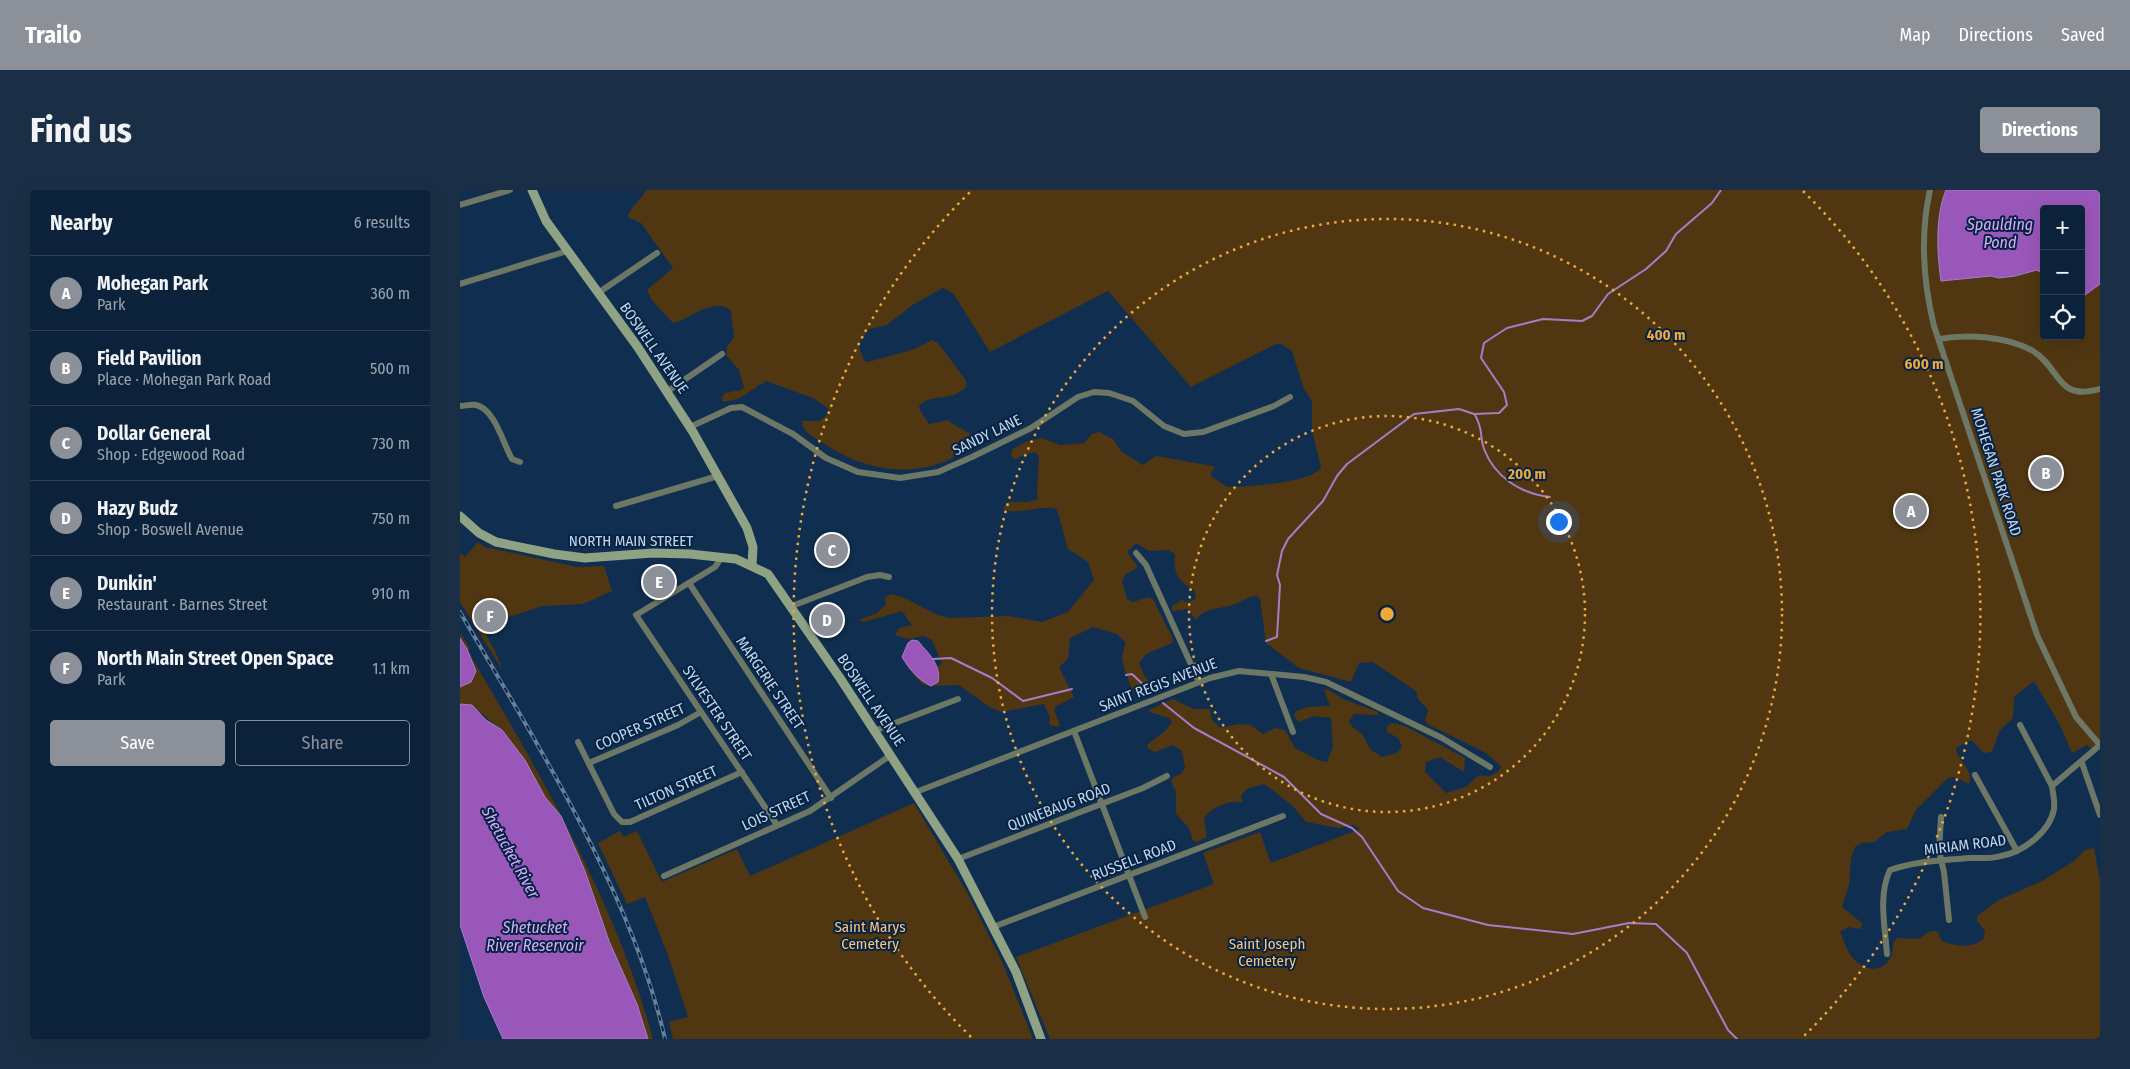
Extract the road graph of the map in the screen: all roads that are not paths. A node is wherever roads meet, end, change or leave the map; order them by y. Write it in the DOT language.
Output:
graph roads {
  1 [pos="510,190"];
  2 [pos="532,190"];
  3 [pos="1930,190"];
  4 [pos="460,206"];
  5 [pos="568,251"];
  6 [pos="657,253"];
  7 [pos="460,284"];
  8 [pos="598,294"];
  9 [pos="1938,338"];
  10 [pos="722,354"];
  11 [pos="2100,389"];
  12 [pos="668,392"];
  13 [pos="1290,397"];
  14 [pos="460,406"];
  15 [pos="690,427"];
  16 [pos="520,462"];
  17 [pos="718,476"];
  18 [pos="616,506"];
  19 [pos="460,516"];
  20 [pos="1136,553"];
  21 [pos="722,557"];
  22 [pos="752,565"];
  23 [pos="889,578"];
  24 [pos="688,583"];
  25 [pos="792,606"];
  26 [pos="1271,674"];
  27 [pos="1199,682"];
  28 [pos="958,699"];
  29 [pos="701,712"];
  30 [pos="2020,725"];
  31 [pos="874,731"];
  32 [pos="1074,731"];
  33 [pos="1293,732"];
  34 [pos="578,742"];
  35 [pos="2100,745"];
  36 [pos="891,755"];
  37 [pos="589,763"];
  38 [pos="2082,763"];
  39 [pos="1490,767"];
  40 [pos="742,772"];
  41 [pos="1975,775"];
  42 [pos="1167,776"];
  43 [pos="2052,786"];
  44 [pos="916,792"];
  45 [pos="831,798"];
  46 [pos="1102,804"];
  47 [pos="2100,815"];
  48 [pos="1284,816"];
  49 [pos="1941,818"];
  50 [pos="777,825"];
  51 [pos="2017,851"];
  52 [pos="958,859"];
  53 [pos="1940,860"];
  54 [pos="664,876"];
  55 [pos="1129,876"];
  56 [pos="1145,916"];
  57 [pos="1949,920"];
  58 [pos="993,927"];
  59 [pos="1887,954"];
  60 [pos="1041,1039"];
  1 -- 4 [label="street"];
  2 -- 5 [label="main road, BOSWELL AVENUE"];
  3 -- 9 [label="street, MOHEGAN PARK ROAD"];
  5 -- 7 [label="street"];
  5 -- 8 [label="main road, BOSWELL AVENUE"];
  6 -- 8 [label="street"];
  8 -- 12 [label="main road, BOSWELL AVENUE"];
  9 -- 11 [label="street"];
  9 -- 35 [label="street, MOHEGAN PARK ROAD"];
  10 -- 12 [label="street"];
  12 -- 15 [label="main road, BOSWELL AVENUE"];
  13 -- 15 [label="street, SANDY LANE"];
  14 -- 16 [label="street"];
  15 -- 17 [label="main road, BOSWELL AVENUE"];
  17 -- 18 [label="street"];
  17 -- 22 [label="main road, BOSWELL AVENUE"];
  19 -- 21 [label="main road, NORTH MAIN STREET"];
  20 -- 27 [label="street"];
  21 -- 22 [label="main road, NORTH MAIN STREET"];
  21 -- 24 [label="street"];
  22 -- 25 [label="main road, BOSWELL AVENUE"];
  23 -- 25 [label="street"];
  24 -- 29 [label="street, SYLVESTER STREET"];
  24 -- 45 [label="street, MARGERIE STREET"];
  25 -- 31 [label="main road, BOSWELL AVENUE"];
  26 -- 27 [label="street, SAINT REGIS AVENUE"];
  26 -- 33 [label="street"];
  26 -- 39 [label="street, SAINT REGIS AVENUE"];
  27 -- 32 [label="street, SAINT REGIS AVENUE"];
  28 -- 31 [label="street"];
  29 -- 37 [label="street, COOPER STREET"];
  29 -- 40 [label="street, SYLVESTER STREET"];
  30 -- 43 [label="street"];
  31 -- 36 [label="main road, BOSWELL AVENUE"];
  32 -- 44 [label="street, SAINT REGIS AVENUE"];
  32 -- 46 [label="street"];
  34 -- 37 [label="street, TILTON STREET"];
  35 -- 38 [label="street"];
  36 -- 44 [label="main road, BOSWELL AVENUE"];
  36 -- 45 [label="street, LOIS STREET"];
  37 -- 40 [label="street, TILTON STREET"];
  38 -- 43 [label="street"];
  38 -- 47 [label="street"];
  40 -- 50 [label="street, SYLVESTER STREET"];
  41 -- 51 [label="street"];
  42 -- 46 [label="street, QUINEBAUG ROAD"];
  43 -- 51 [label="street, MIRIAM ROAD"];
  44 -- 52 [label="main road, BOSWELL AVENUE"];
  45 -- 50 [label="street, LOIS STREET"];
  46 -- 52 [label="street, QUINEBAUG ROAD"];
  46 -- 55 [label="street"];
  48 -- 55 [label="street, RUSSELL ROAD"];
  49 -- 53 [label="street"];
  50 -- 54 [label="street, LOIS STREET"];
  51 -- 53 [label="street, MIRIAM ROAD"];
  52 -- 58 [label="main road, BOSWELL AVENUE"];
  53 -- 57 [label="street"];
  53 -- 59 [label="street, MIRIAM ROAD"];
  55 -- 56 [label="street"];
  55 -- 58 [label="street, RUSSELL ROAD"];
  58 -- 60 [label="main road, BOSWELL AVENUE"];
}
